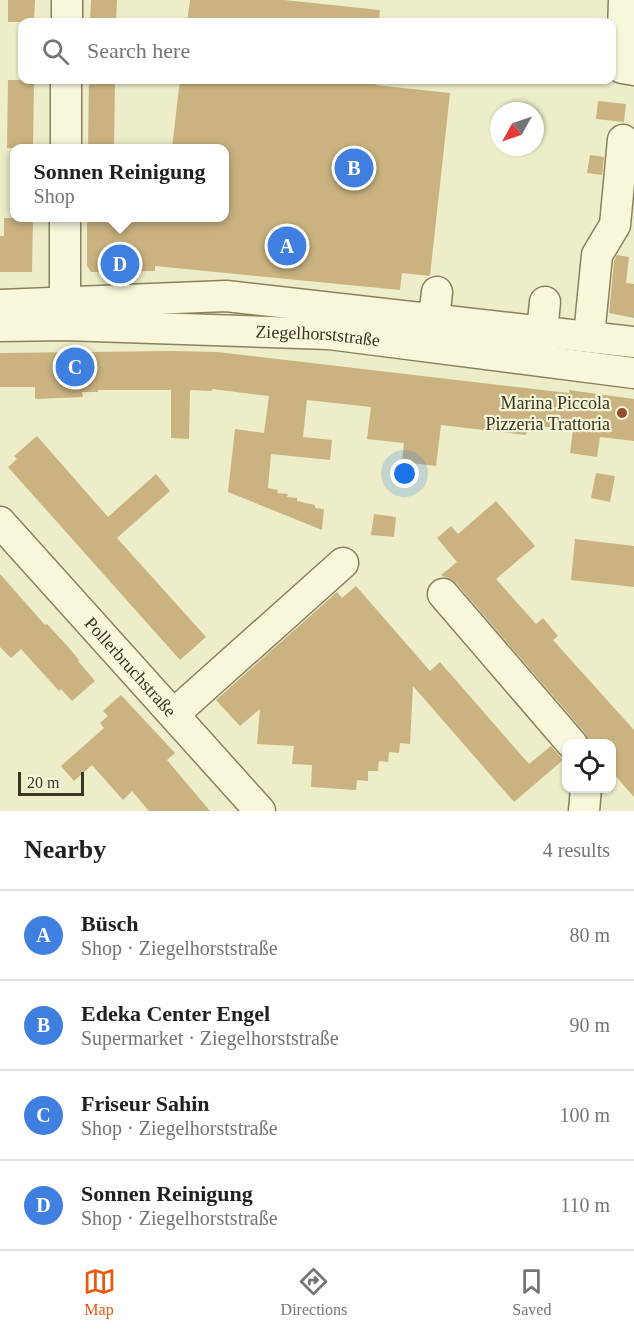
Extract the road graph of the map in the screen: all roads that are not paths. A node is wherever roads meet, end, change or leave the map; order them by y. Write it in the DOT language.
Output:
graph roads {
  1 [pos="67,0"];
  2 [pos="624,0"];
  3 [pos="67,18"];
  4 [pos="634,70"];
  5 [pos="66,84"];
  6 [pos="623,140"];
  7 [pos="66,144"];
  8 [pos="65,222"];
  9 [pos="0,305"];
  10 [pos="65,314"];
  11 [pos="544,316"];
  12 [pos="0,326"];
  13 [pos="589,336"];
  14 [pos="634,342"];
  15 [pos="525,359"];
  16 [pos="634,374"];
  17 [pos="0,522"];
  18 [pos="343,563"];
  19 [pos="443,594"];
  20 [pos="174,714"];
  21 [pos="568,739"];
  22 [pos="586,793"];
  23 [pos="260,811"];
  24 [pos="585,811"];
  1 -- 3 [label="street"];
  2 -- 4 [label="street"];
  5 -- 7 [label="street"];
  6 -- 13 [label="street"];
  8 -- 10 [label="street"];
  9 -- 10 [label="street, Ziegelhorststraße"];
  10 -- 11 [label="street, Ziegelhorststraße"];
  10 -- 12 [label="street, Ziegelhorststraße"];
  10 -- 15 [label="street, Ziegelhorststraße"];
  11 -- 13 [label="street, Ziegelhorststraße"];
  11 -- 15 [label="street"];
  13 -- 14 [label="street, Ziegelhorststraße"];
  15 -- 16 [label="street, Ziegelhorststraße"];
  17 -- 20 [label="street, Pollerbruchstraße"];
  18 -- 20 [label="street"];
  19 -- 21 [label="street"];
  20 -- 23 [label="street, Pollerbruchstraße"];
  22 -- 24 [label="street"];
}
